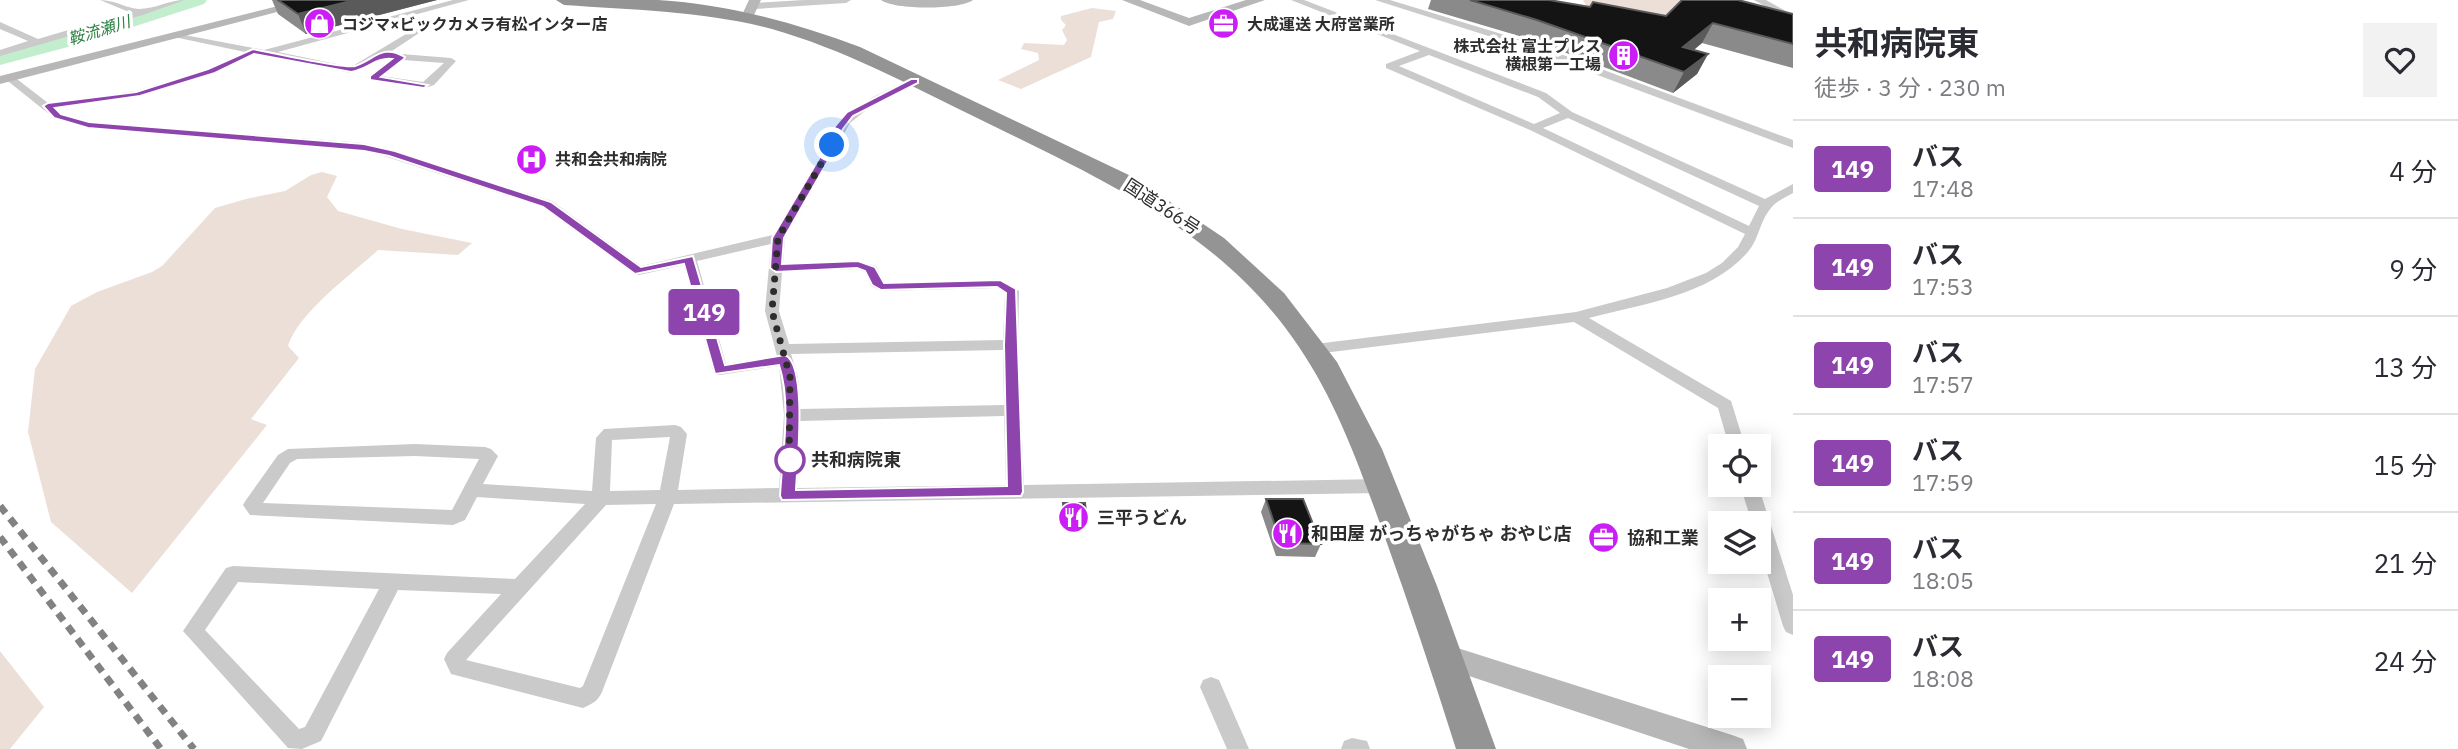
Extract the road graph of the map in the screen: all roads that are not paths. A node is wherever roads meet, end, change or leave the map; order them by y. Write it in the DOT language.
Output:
graph roads {
  1 [pos="105,0"];
  2 [pos="180,0"];
  3 [pos="269,0"];
  4 [pos="317,0"];
  5 [pos="464,0"];
  6 [pos="564,0"];
  7 [pos="846,0"];
  8 [pos="887,0"];
  9 [pos="967,0"];
  10 [pos="1128,0"];
  11 [pos="1259,0"];
  12 [pos="1296,0"];
  13 [pos="1380,0"];
  14 [pos="1759,0"];
  15 [pos="289,7"];
  16 [pos="752,8"];
  17 [pos="140,13"];
  18 [pos="1793,19"];
  19 [pos="0,25"];
  20 [pos="416,31"];
  21 [pos="177,35"];
  22 [pos="40,43"];
  23 [pos="1432,51"];
  24 [pos="258,52"];
  25 [pos="0,53"];
  26 [pos="379,55"];
  27 [pos="400,57"];
  28 [pos="4,79"];
  29 [pos="914,81"];
  30 [pos="48,106"];
  31 [pos="1568,114"];
  32 [pos="1534,128"];
  33 [pos="1793,144"];
  34 [pos="1793,188"];
  35 [pos="1766,204"];
  36 [pos="1752,233"];
  37 [pos="778,238"];
  38 [pos="689,259"];
  39 [pos="776,268"];
  40 [pos="1576,317"];
  41 [pos="1010,345"];
  42 [pos="1315,349"];
  43 [pos="783,354"];
  44 [pos="1014,410"];
  45 [pos="792,415"];
  46 [pos="1733,434"];
  47 [pos="1382,486"];
  48 [pos="471,490"];
  49 [pos="1015,492"];
  50 [pos="788,496"];
  51 [pos="668,497"];
  52 [pos="1753,497"];
  53 [pos="601,498"];
  54 [pos="393,581"];
  55 [pos="519,587"];
  56 [pos="1793,626"];
  57 [pos="1445,656"];
  58 [pos="1211,687"];
  59 [pos="1238,749"];
  60 [pos="1352,749"];
  61 [pos="1359,749"];
  62 [pos="1476,749"];
  63 [pos="1732,749"];
  1 -- 17 [label="street"];
  2 -- 17 [label="street"];
  3 -- 15 [label="street"];
  4 -- 15 [label="street"];
  5 -- 24 [label="street"];
  6 -- 16 [label="highway, 国道366号"];
  7 -- 16 [label="street"];
  8 -- 9 [label="street"];
  10 -- 11 [label="street"];
  12 -- 23 [label="street"];
  13 -- 33 [label="street"];
  14 -- 18 [label="street"];
  15 -- 21 [label="street"];
  16 -- 29 [label="highway, 国道366号"];
  17 -- 22 [label="street"];
  19 -- 22 [label="street"];
  20 -- 26 [label="street"];
  21 -- 24 [label="street"];
  21 -- 28 [label="street"];
  22 -- 25 [label="street"];
  23 -- 31 [label="street"];
  23 -- 32 [label="street"];
  24 -- 26 [label="street"];
  24 -- 30 [label="street"];
  26 -- 27 [label="street"];
  27 -- 27 [label="street"];
  28 -- 30 [label="street"];
  29 -- 37 [label="street"];
  29 -- 42 [label="highway, 国道366号"];
  30 -- 38 [label="street"];
  31 -- 32 [label="street"];
  31 -- 35 [label="street"];
  32 -- 36 [label="street"];
  34 -- 35 [label="street"];
  35 -- 36 [label="street"];
  36 -- 40 [label="street"];
  37 -- 38 [label="street"];
  37 -- 39 [label="street"];
  38 -- 43 [label="street"];
  39 -- 41 [label="street"];
  39 -- 43 [label="street"];
  40 -- 42 [label="street"];
  40 -- 46 [label="street"];
  41 -- 43 [label="street"];
  41 -- 44 [label="street"];
  42 -- 47 [label="highway, 国道366号"];
  43 -- 45 [label="street"];
  44 -- 45 [label="street"];
  44 -- 49 [label="street"];
  45 -- 50 [label="street"];
  47 -- 49 [label="street"];
  47 -- 57 [label="highway, 国道366号"];
  48 -- 48 [label="street"];
  48 -- 53 [label="street"];
  49 -- 50 [label="street"];
  50 -- 51 [label="street"];
  51 -- 53 [label="street"];
  51 -- 53 [label="street"];
  51 -- 55 [label="street"];
  52 -- 56 [label="street"];
  53 -- 55 [label="street"];
  54 -- 54 [label="street"];
  54 -- 55 [label="street"];
  57 -- 62 [label="highway, 国道366号"];
  57 -- 63 [label="street"];
  58 -- 59 [label="street"];
  60 -- 61 [label="street"];
}
